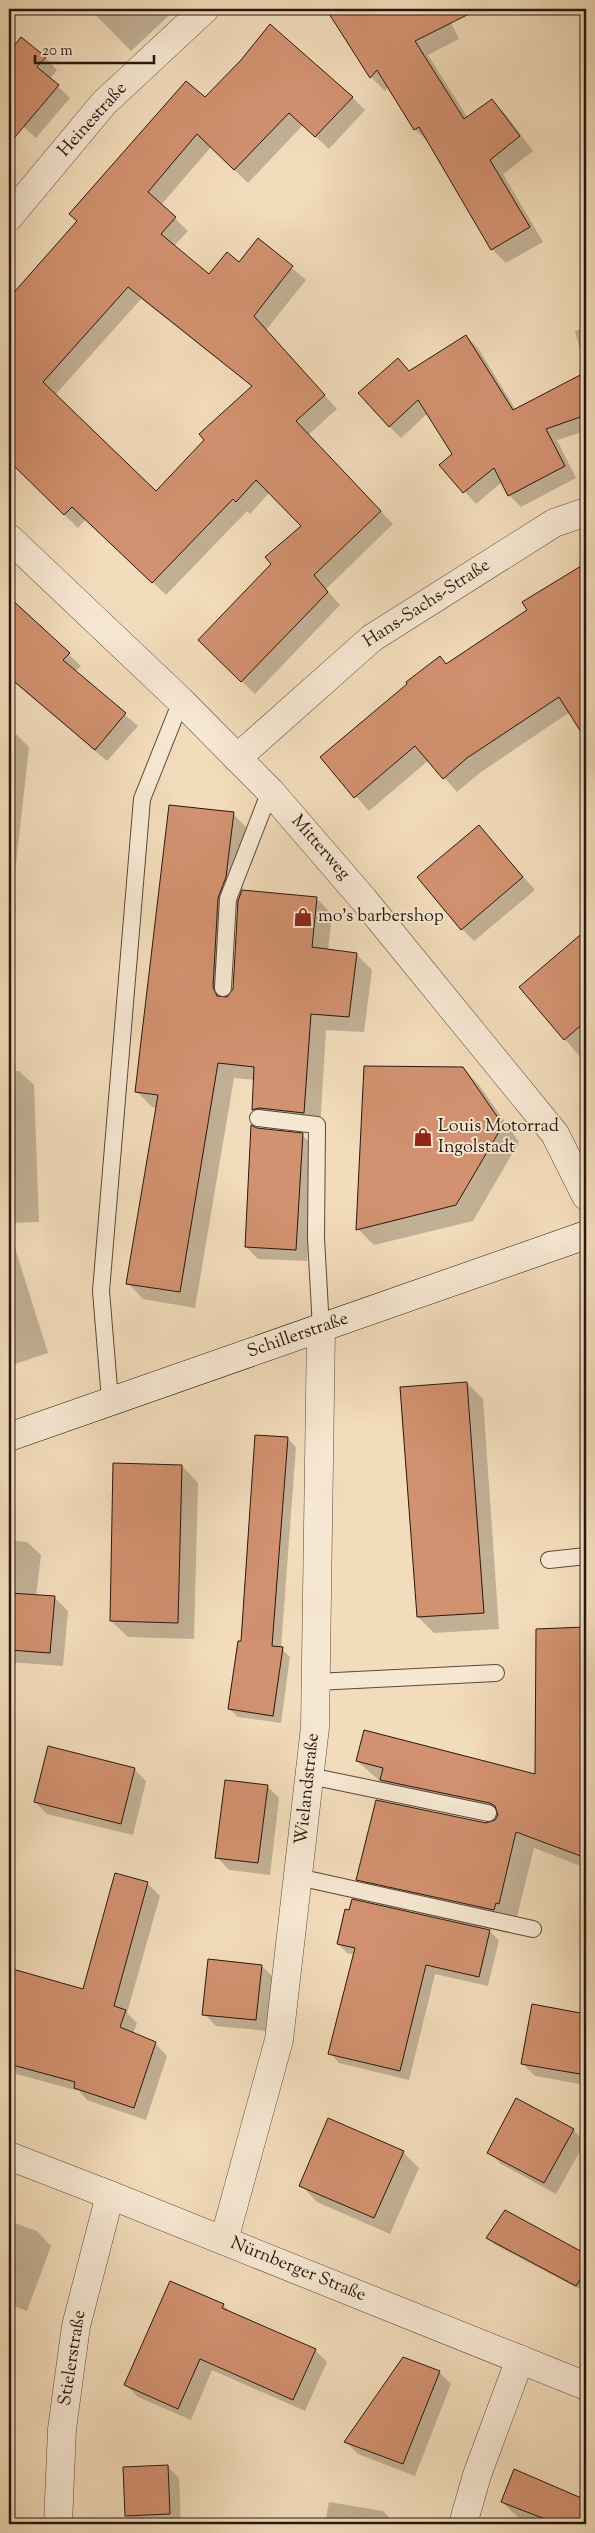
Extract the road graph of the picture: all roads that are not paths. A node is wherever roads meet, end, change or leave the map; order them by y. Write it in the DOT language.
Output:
graph roads {
  1 [pos="205,9"];
  2 [pos="9,217"];
  3 [pos="586,512"];
  4 [pos="11,547"];
  5 [pos="181,701"];
  6 [pos="237,758"];
  7 [pos="270,791"];
  8 [pos="223,988"];
  9 [pos="258,1118"];
  10 [pos="586,1196"];
  11 [pos="586,1235"];
  12 [pos="321,1329"];
  13 [pos="110,1400"];
  14 [pos="9,1437"];
  15 [pos="586,1556"];
  16 [pos="549,1560"];
  17 [pos="496,1673"];
  18 [pos="316,1682"];
  19 [pos="310,1776"];
  20 [pos="488,1813"];
  21 [pos="298,1877"];
  22 [pos="533,1929"];
  23 [pos="9,2156"];
  24 [pos="110,2194"];
  25 [pos="224,2240"];
  26 [pos="520,2359"];
  27 [pos="586,2386"];
  28 [pos="58,2524"];
  29 [pos="463,2524"];
  1 -- 2 [label="street, Heinestraße"];
  3 -- 6 [label="street, Hans-Sachs-Straße"];
  4 -- 5 [label="street, Mitterweg"];
  5 -- 6 [label="street, Mitterweg"];
  5 -- 13 [label="lane"];
  6 -- 7 [label="street, Mitterweg"];
  7 -- 8 [label="lane"];
  7 -- 10 [label="street, Mitterweg"];
  9 -- 12 [label="lane"];
  11 -- 12 [label="street, Schillerstraße"];
  12 -- 13 [label="street, Schillerstraße"];
  12 -- 18 [label="street, Wielandstraße"];
  13 -- 14 [label="street, Schillerstraße"];
  15 -- 16 [label="lane"];
  17 -- 18 [label="lane"];
  18 -- 19 [label="street, Wielandstraße"];
  19 -- 20 [label="lane"];
  19 -- 21 [label="street, Wielandstraße"];
  21 -- 22 [label="lane"];
  21 -- 25 [label="street, Wielandstraße"];
  23 -- 24 [label="street, Nürnberger Straße"];
  24 -- 25 [label="street, Nürnberger Straße"];
  24 -- 28 [label="street, Stielerstraße"];
  25 -- 26 [label="street, Nürnberger Straße"];
  26 -- 27 [label="street, Nürnberger Straße"];
  26 -- 29 [label="street"];
}
